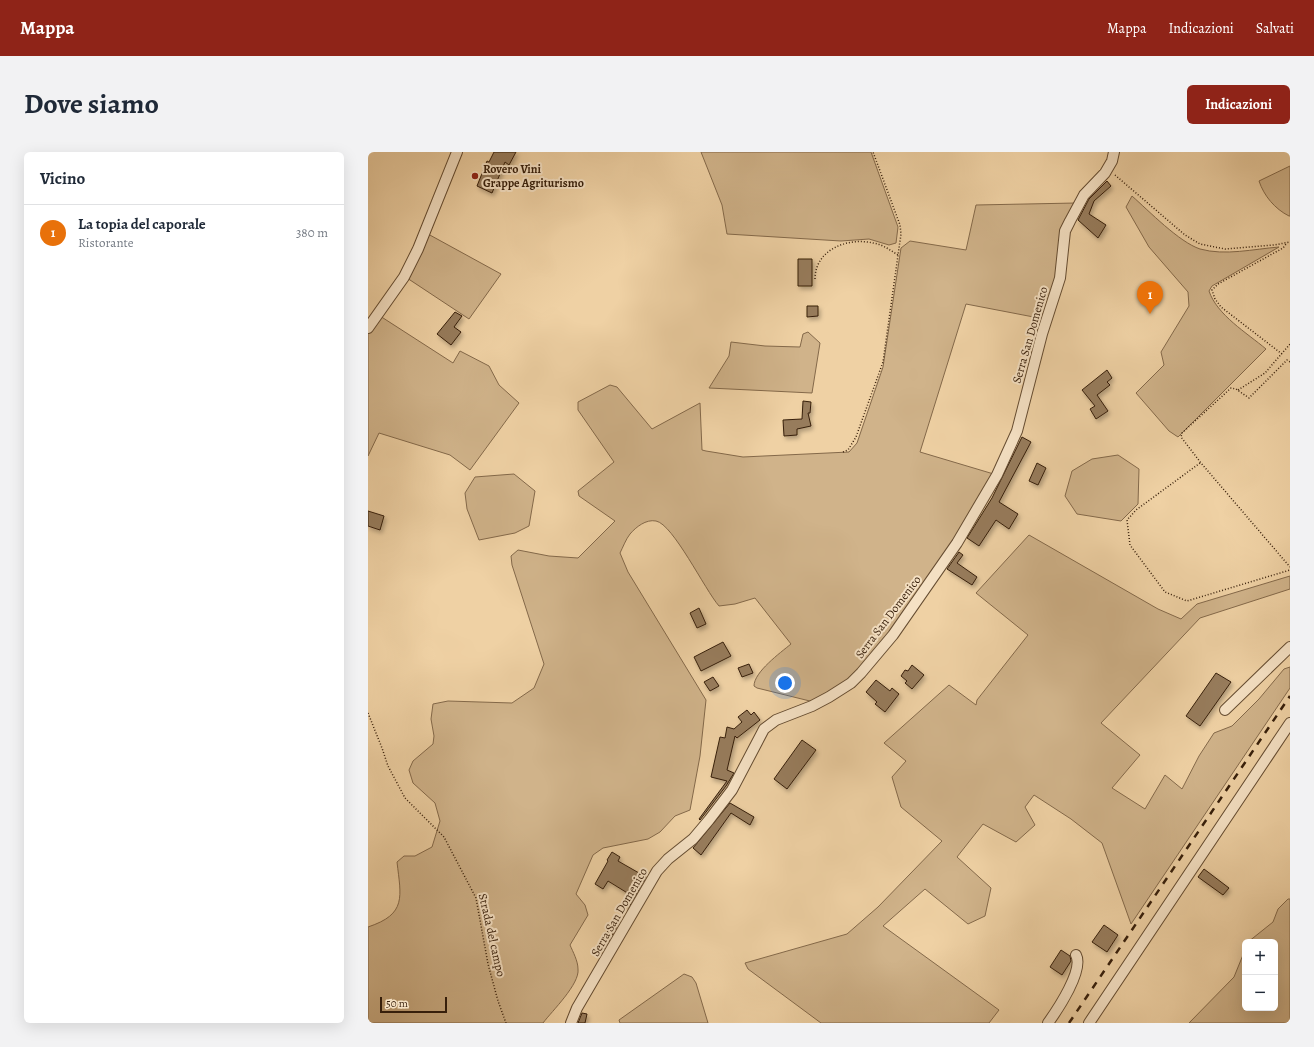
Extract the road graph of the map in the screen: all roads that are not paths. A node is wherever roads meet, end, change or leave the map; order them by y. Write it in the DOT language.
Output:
graph roads {
  1 [pos="457,152"];
  2 [pos="1114,152"];
  3 [pos="368,328"];
  4 [pos="1290,647"];
  5 [pos="1225,710"];
  6 [pos="1290,723"];
  7 [pos="1076,955"];
  8 [pos="571,1023"];
  9 [pos="1048,1023"];
  10 [pos="1089,1023"];
  1 -- 3 [label="street"];
  2 -- 8 [label="street, Serra San Domenico"];
  4 -- 5 [label="street"];
  6 -- 10 [label="street"];
  7 -- 9 [label="street"];
}
